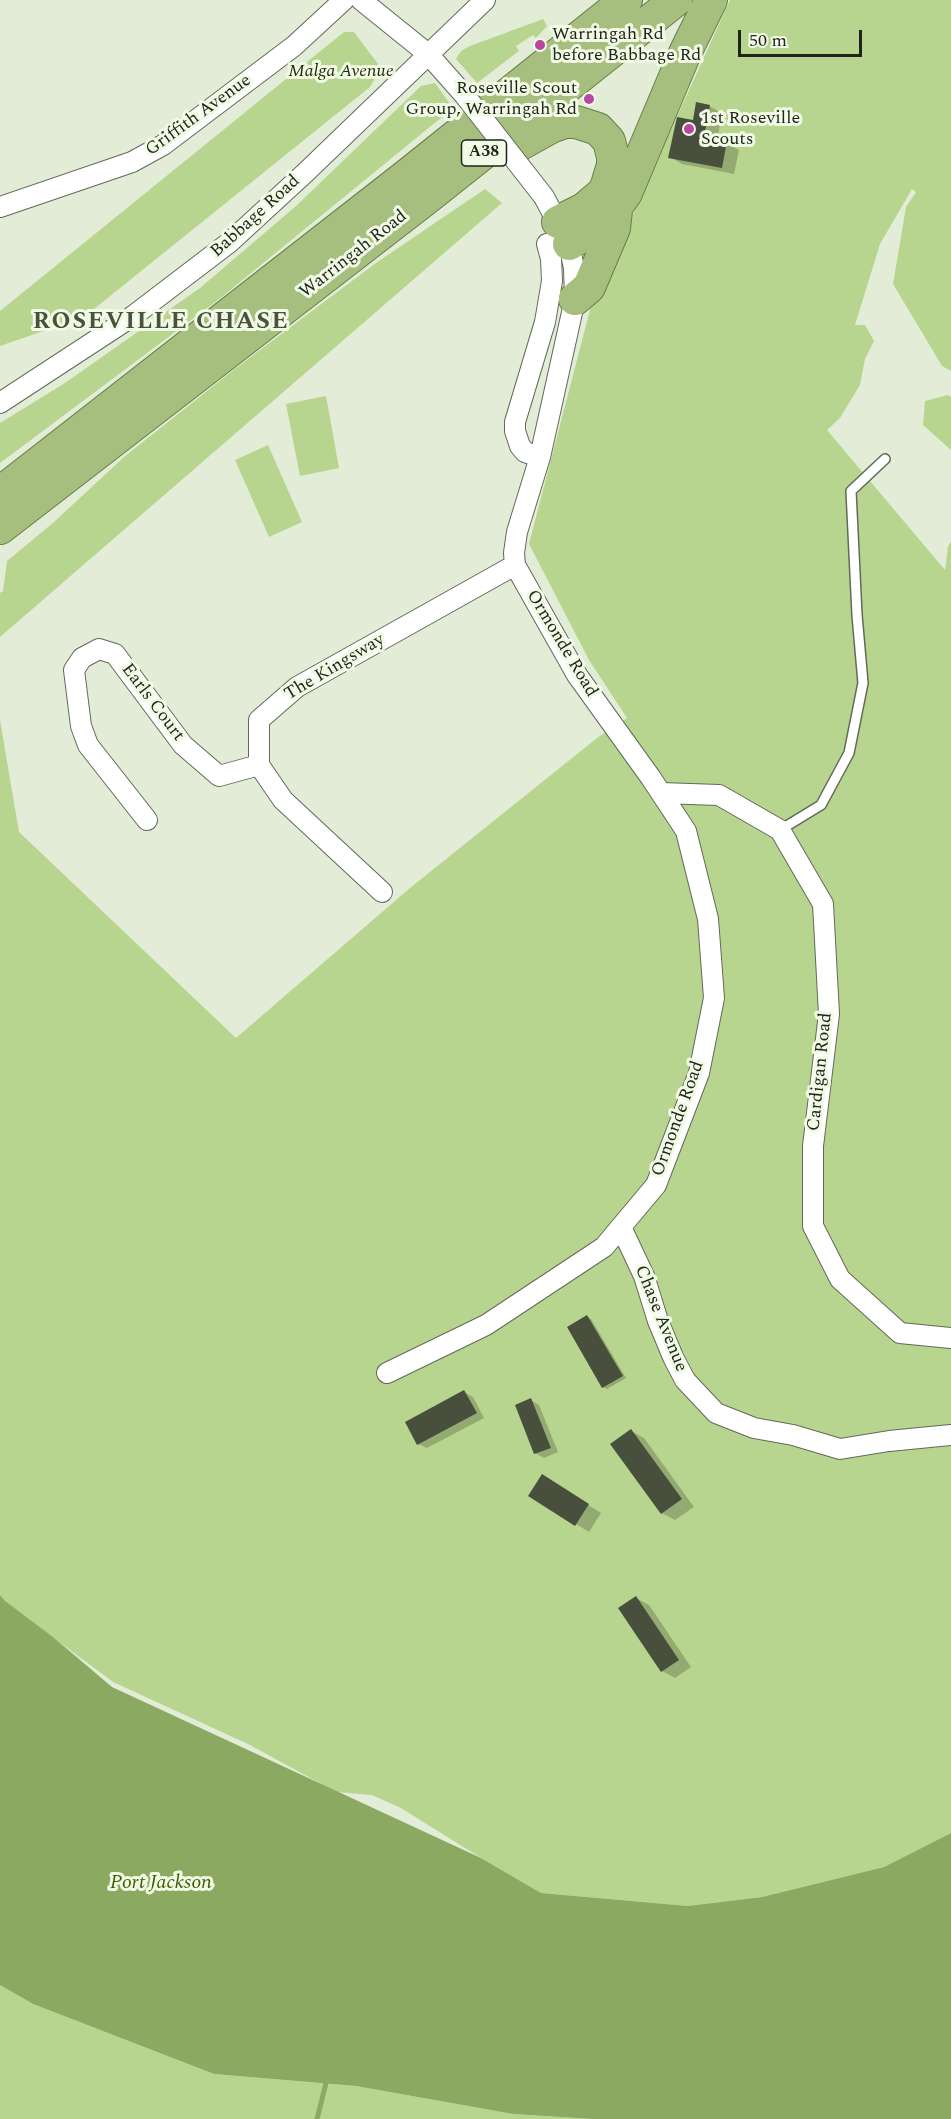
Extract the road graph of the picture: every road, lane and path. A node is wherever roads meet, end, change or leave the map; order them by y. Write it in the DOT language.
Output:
graph roads {
  1 [pos="344,0"];
  2 [pos="361,0"];
  3 [pos="485,0"];
  4 [pos="626,0"];
  5 [pos="676,0"];
  6 [pos="711,0"];
  7 [pos="428,54"];
  8 [pos="428,197"];
  9 [pos="0,207"];
  10 [pos="616,209"];
  11 [pos="554,227"];
  12 [pos="576,299"];
  13 [pos="0,403"];
  14 [pos="540,457"];
  15 [pos="885,459"];
  16 [pos="0,493"];
  17 [pos="0,528"];
  18 [pos="515,565"];
  19 [pos="259,765"];
  20 [pos="661,793"];
  21 [pos="147,820"];
  22 [pos="780,830"];
  23 [pos="382,892"];
  24 [pos="621,1227"];
  25 [pos="951,1338"];
  26 [pos="387,1373"];
  27 [pos="951,1435"];
  1 -- 9 [label="street, Griffith Avenue"];
  2 -- 7 [label="street"];
  3 -- 7 [label="street, Babbage Road"];
  4 -- 16 [label="highway, Warringah Road / A38"];
  5 -- 8 [label="highway, Warringah Road / A38"];
  6 -- 10 [label="highway"];
  7 -- 11 [label="street, bridge"];
  7 -- 13 [label="street, Babbage Road"];
  8 -- 11 [label="highway"];
  8 -- 17 [label="highway, Warringah Road / A38"];
  10 -- 11 [label="highway"];
  10 -- 12 [label="highway"];
  11 -- 12 [label="street"];
  11 -- 14 [label="street"];
  12 -- 14 [label="street"];
  14 -- 18 [label="street"];
  15 -- 22 [label="lane"];
  18 -- 19 [label="street, The Kingsway"];
  18 -- 20 [label="street, Ormonde Road"];
  19 -- 21 [label="street, Earls Court"];
  19 -- 23 [label="street"];
  20 -- 22 [label="street"];
  20 -- 24 [label="street, Ormonde Road"];
  22 -- 25 [label="street, Cardigan Road"];
  24 -- 26 [label="street, Ormonde Road"];
  24 -- 27 [label="street, Chase Avenue"];
}
